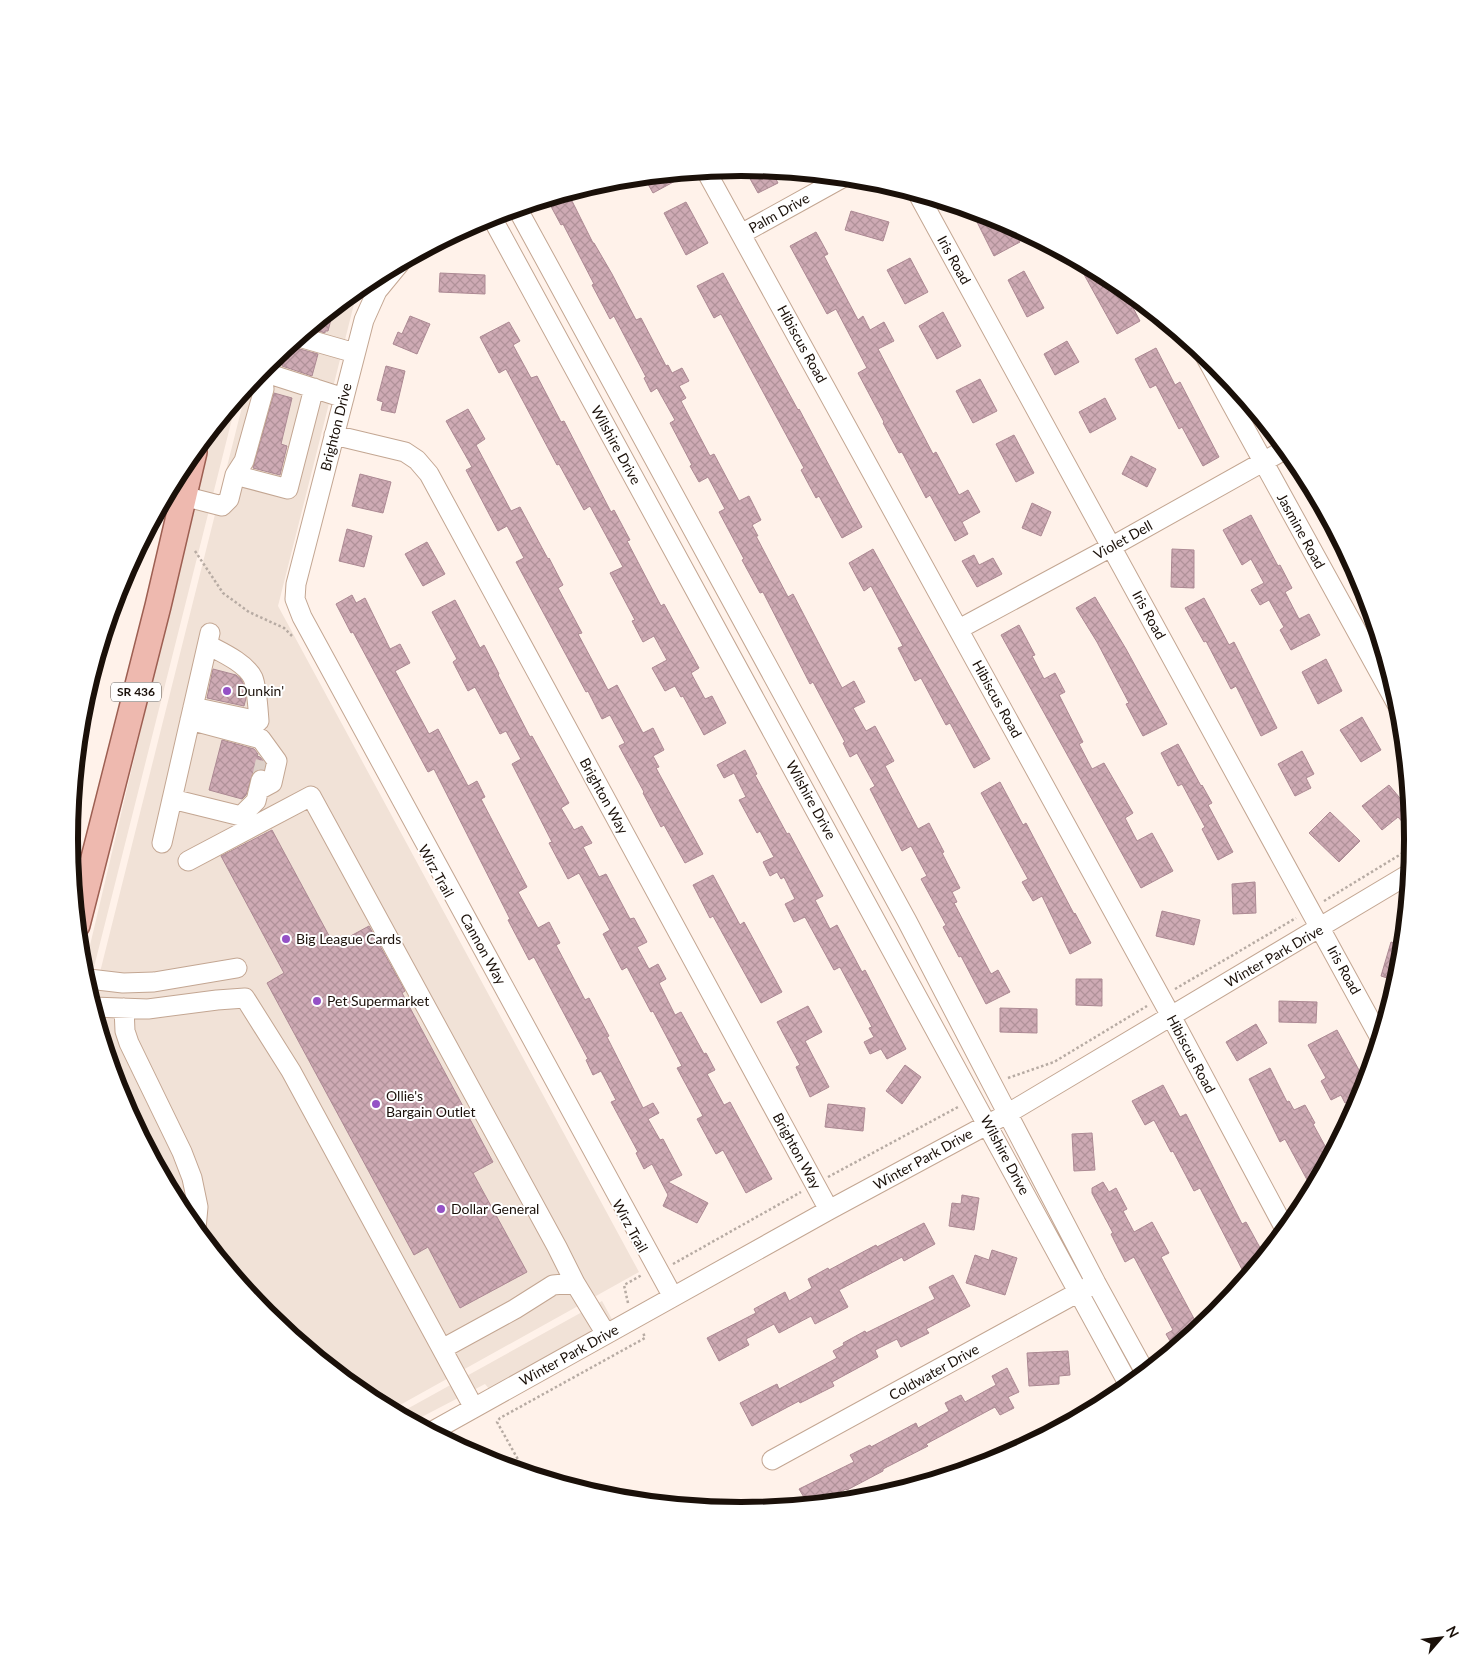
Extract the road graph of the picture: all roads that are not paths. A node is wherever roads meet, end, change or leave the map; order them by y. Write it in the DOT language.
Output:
graph roads {
  1 [pos="709,177"];
  2 [pos="834,183"];
  3 [pos="922,202"];
  4 [pos="520,214"];
  5 [pos="495,223"];
  6 [pos="741,234"];
  7 [pos="378,284"];
  8 [pos="305,339"];
  9 [pos="355,354"];
  10 [pos="270,373"];
  11 [pos="263,380"];
  12 [pos="1218,380"];
  13 [pos="314,388"];
  14 [pos="344,398"];
  15 [pos="334,434"];
  16 [pos="1279,453"];
  17 [pos="1263,462"];
  18 [pos="189,470"];
  19 [pos="235,475"];
  20 [pos="183,496"];
  21 [pos="1111,547"];
  22 [pos="295,599"];
  23 [pos="959,629"];
  24 [pos="749,632"];
  25 [pos="213,644"];
  26 [pos="726,647"];
  27 [pos="241,674"];
  28 [pos="1384,682"];
  29 [pos="192,713"];
  30 [pos="172,799"];
  31 [pos="246,822"];
  32 [pos="162,843"];
  33 [pos="188,861"];
  34 [pos="1402,878"];
  35 [pos="81,908"];
  36 [pos="907,921"];
  37 [pos="1320,928"];
  38 [pos="885,935"];
  39 [pos="237,968"];
  40 [pos="93,979"];
  41 [pos="99,1007"];
  42 [pos="124,1008"];
  43 [pos="1171,1016"];
  44 [pos="1376,1028"];
  45 [pos="1008,1114"];
  46 [pos="988,1123"];
  47 [pos="829,1210"];
  48 [pos="197,1218"];
  49 [pos="1281,1222"];
  50 [pos="575,1283"];
  51 [pos="1096,1283"];
  52 [pos="1079,1292"];
  53 [pos="673,1297"];
  54 [pos="606,1334"];
  55 [pos="442,1349"];
  56 [pos="1142,1366"];
  57 [pos="1125,1378"];
  58 [pos="474,1408"];
  59 [pos="437,1429"];
  60 [pos="772,1460"];
  1 -- 6 [label="street, Hibiscus Road"];
  2 -- 6 [label="street, Palm Drive"];
  3 -- 21 [label="street, Iris Road"];
  4 -- 24 [label="street, Wilshire Drive"];
  5 -- 26 [label="street, Wilshire Drive"];
  6 -- 23 [label="street, Hibiscus Road"];
  7 -- 9 [label="street, Brighton Drive"];
  8 -- 9 [label="street"];
  9 -- 14 [label="street, Brighton Drive"];
  10 -- 13 [label="street"];
  11 -- 19 [label="street"];
  12 -- 17 [label="street, Jasmine Road"];
  13 -- 14 [label="street"];
  13 -- 19 [label="street"];
  14 -- 15 [label="street, Brighton Drive"];
  15 -- 22 [label="street, Brighton Drive"];
  15 -- 47 [label="street, Brighton Way"];
  16 -- 17 [label="street, Violet Dell"];
  17 -- 21 [label="street, Violet Dell"];
  17 -- 28 [label="street, Jasmine Road"];
  18 -- 20 [label="main road, SR 436"];
  19 -- 20 [label="street"];
  20 -- 35 [label="main road, SR 436"];
  21 -- 23 [label="street, Violet Dell"];
  21 -- 37 [label="street, Iris Road"];
  22 -- 53 [label="street, Cannon Way"];
  23 -- 43 [label="street, Hibiscus Road"];
  24 -- 26 [label="street"];
  24 -- 36 [label="street, Wilshire Drive"];
  25 -- 27 [label="street"];
  25 -- 27 [label="street"];
  25 -- 29 [label="street"];
  26 -- 38 [label="street, Wilshire Drive"];
  27 -- 29 [label="street"];
  29 -- 30 [label="street"];
  29 -- 31 [label="street"];
  30 -- 31 [label="street"];
  30 -- 32 [label="street"];
  31 -- 33 [label="street"];
  31 -- 50 [label="street"];
  34 -- 37 [label="street, Winter Park Drive"];
  36 -- 38 [label="street"];
  36 -- 45 [label="street, Wilshire Drive"];
  37 -- 43 [label="street, Winter Park Drive"];
  37 -- 44 [label="street, Iris Road"];
  38 -- 46 [label="street, Wilshire Drive"];
  39 -- 40 [label="street"];
  41 -- 42 [label="street"];
  42 -- 48 [label="street"];
  42 -- 55 [label="street"];
  43 -- 45 [label="street, Winter Park Drive"];
  43 -- 49 [label="street, Hibiscus Road"];
  45 -- 46 [label="street, Winter Park Drive"];
  45 -- 51 [label="street, Wilshire Drive"];
  46 -- 47 [label="street, Winter Park Drive"];
  46 -- 52 [label="street, Wilshire Drive"];
  47 -- 53 [label="street, Winter Park Drive"];
  50 -- 54 [label="street"];
  50 -- 55 [label="street"];
  51 -- 52 [label="street, Coldwater Drive"];
  51 -- 56 [label="street, Wilshire Drive"];
  52 -- 57 [label="street, Wilshire Drive"];
  52 -- 60 [label="street, Coldwater Drive"];
  53 -- 54 [label="street, Winter Park Drive"];
  54 -- 58 [label="street, Winter Park Drive"];
  55 -- 58 [label="street"];
  58 -- 59 [label="street, Winter Park Drive"];
}
